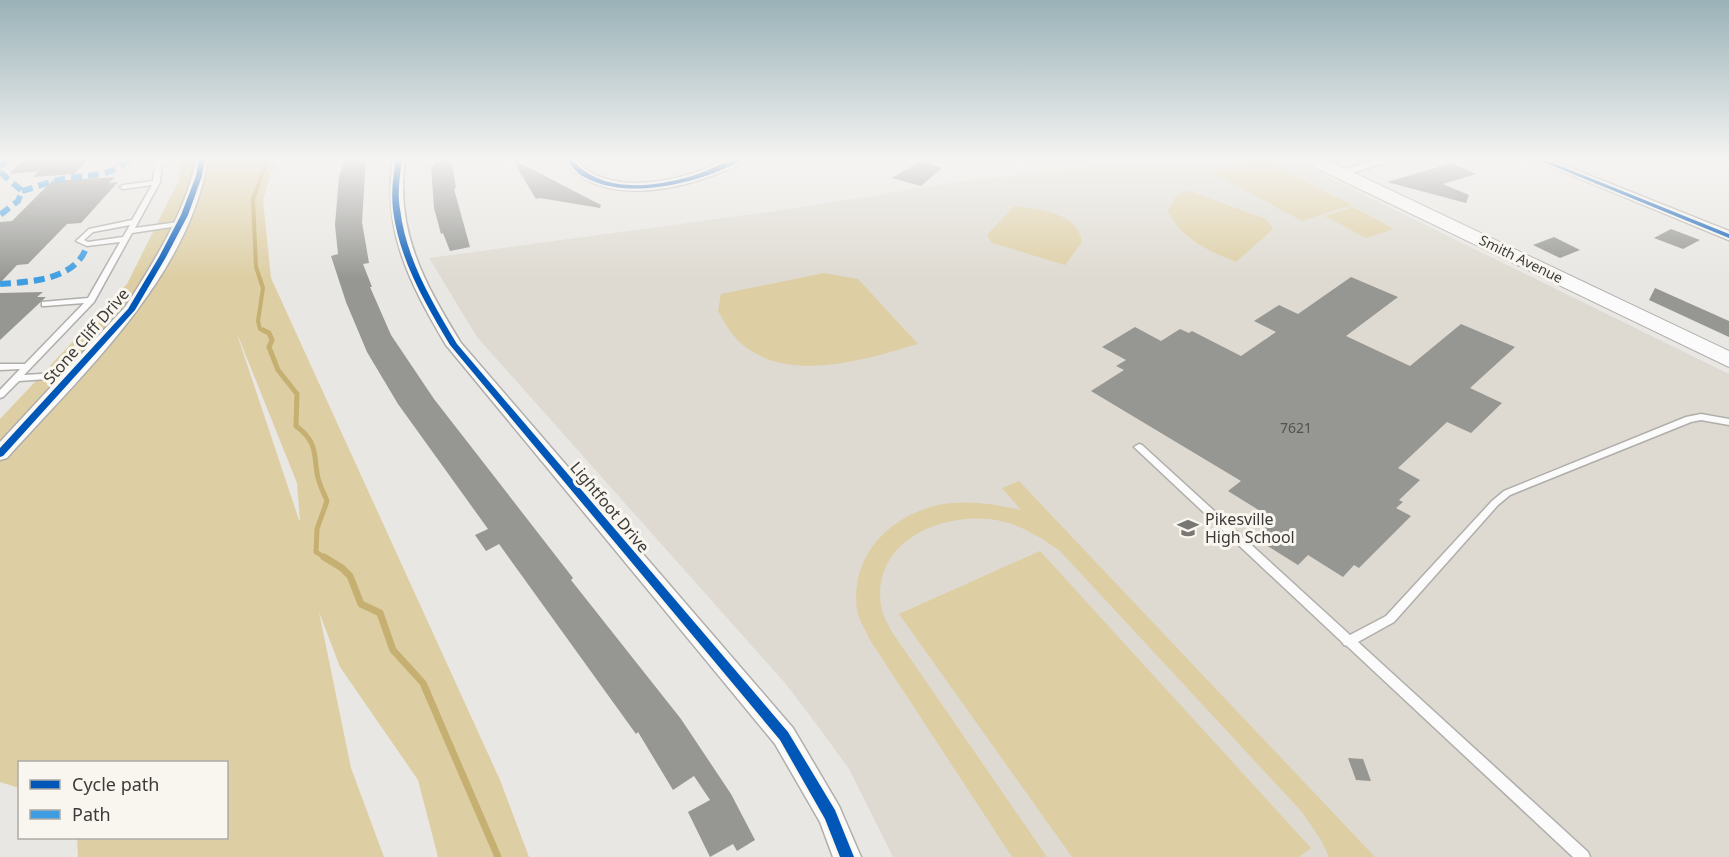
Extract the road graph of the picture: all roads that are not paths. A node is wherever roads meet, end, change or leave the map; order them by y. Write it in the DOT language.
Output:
graph roads {
  1 [pos="147,199"];
  2 [pos="189,199"];
  3 [pos="397,199"];
  4 [pos="1398,199"];
  5 [pos="1638,199"];
  6 [pos="135,222"];
  7 [pos="178,224"];
  8 [pos="131,231"];
  9 [pos="1729,236"];
  10 [pos="126,239"];
  11 [pos="91,300"];
  12 [pos="45,304"];
  13 [pos="1729,360"];
  14 [pos="29,366"];
  15 [pos="0,367"];
  16 [pos="73,375"];
  17 [pos="17,378"];
  18 [pos="1,394"];
  19 [pos="1729,422"];
  20 [pos="1139,447"];
  21 [pos="0,454"];
  22 [pos="1348,642"];
  23 [pos="847,857"];
  24 [pos="1583,857"];
  1 -- 6 [label="lane"];
  2 -- 7 [label="street, Stone Cliff Drive"];
  3 -- 23 [label="street, Lightfoot Drive"];
  4 -- 13 [label="main road, Smith Avenue"];
  5 -- 9 [label="street"];
  6 -- 8 [label="lane"];
  6 -- 10 [label="lane"];
  7 -- 8 [label="lane"];
  7 -- 16 [label="street, Stone Cliff Drive"];
  8 -- 10 [label="lane"];
  10 -- 11 [label="lane"];
  11 -- 12 [label="lane"];
  11 -- 14 [label="lane"];
  14 -- 15 [label="lane"];
  14 -- 17 [label="lane"];
  16 -- 17 [label="lane"];
  16 -- 21 [label="street, Stone Cliff Drive"];
  17 -- 18 [label="lane"];
  19 -- 22 [label="lane"];
  20 -- 22 [label="lane"];
  22 -- 24 [label="lane"];
}
